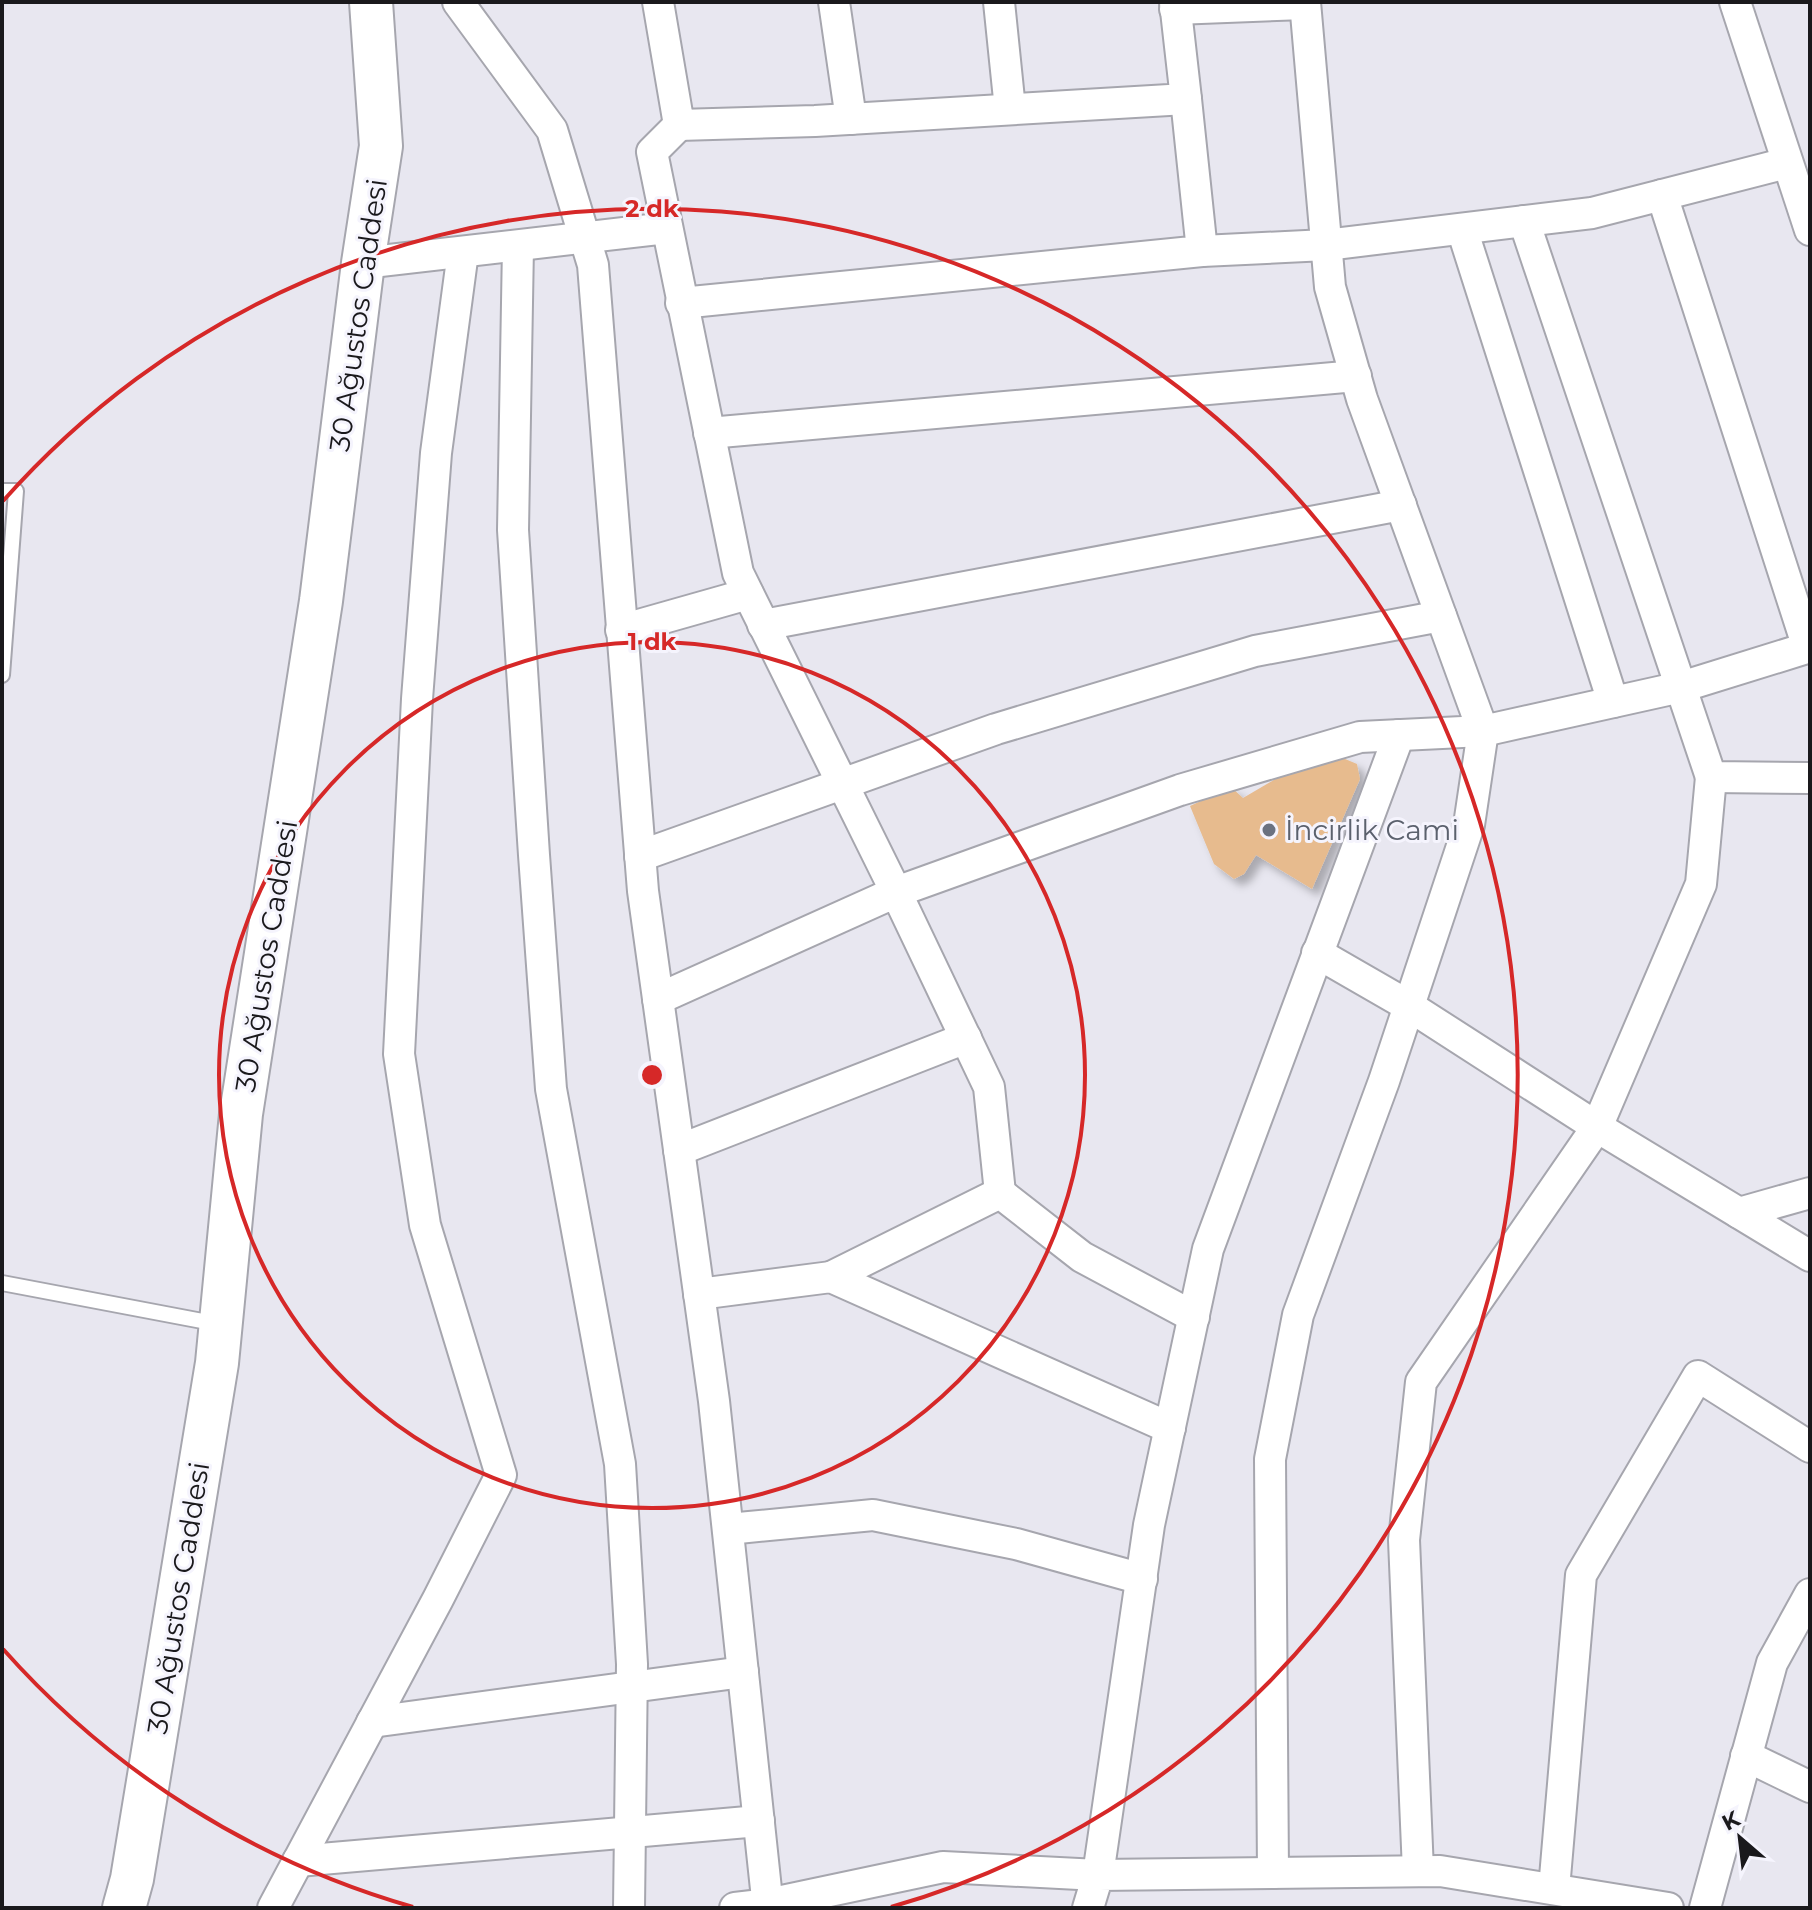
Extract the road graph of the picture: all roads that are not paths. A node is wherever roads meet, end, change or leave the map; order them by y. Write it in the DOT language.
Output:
graph roads {
  1 [pos="371,2"];
  2 [pos="458,2"];
  3 [pos="658,2"];
  4 [pos="834,2"];
  5 [pos="999,2"];
  6 [pos="1735,2"];
  7 [pos="1305,3"];
  8 [pos="1175,5"];
  9 [pos="1186,99"];
  10 [pos="1010,109"];
  11 [pos="851,119"];
  12 [pos="679,125"];
  13 [pos="1787,163"];
  14 [pos="1662,195"];
  15 [pos="1524,221"];
  16 [pos="667,228"];
  17 [pos="1462,229"];
  18 [pos="1810,230"];
  19 [pos="584,239"];
  20 [pos="1326,245"];
  21 [pos="518,246"];
  22 [pos="1202,251"];
  23 [pos="463,252"];
  24 [pos="363,263"];
  25 [pos="681,303"];
  26 [pos="1356,376"];
  27 [pos="709,433"];
  28 [pos="2,491"];
  29 [pos="1401,505"];
  30 [pos="748,594"];
  31 [pos="1441,616"];
  32 [pos="763,625"];
  33 [pos="621,630"];
  34 [pos="1809,647"];
  35 [pos="2,675"];
  36 [pos="1681,687"];
  37 [pos="1613,702"];
  38 [pos="1483,731"];
  39 [pos="1399,735"];
  40 [pos="1711,777"];
  41 [pos="1810,778"];
  42 [pos="843,784"];
  43 [pos="640,856"];
  44 [pos="896,892"];
  45 [pos="1317,953"];
  46 [pos="658,999"];
  47 [pos="1409,1006"];
  48 [pos="966,1038"];
  49 [pos="1597,1127"];
  50 [pos="679,1150"];
  51 [pos="1000,1193"];
  52 [pos="1810,1193"];
  53 [pos="1739,1213"];
  54 [pos="1810,1256"];
  55 [pos="831,1277"];
  56 [pos="2,1283"];
  57 [pos="699,1294"];
  58 [pos="1194,1317"];
  59 [pos="220,1325"];
  60 [pos="1170,1428"];
  61 [pos="1810,1447"];
  62 [pos="728,1529"];
  63 [pos="1142,1579"];
  64 [pos="1810,1594"];
  65 [pos="743,1672"];
  66 [pos="631,1686"];
  67 [pos="372,1722"];
  68 [pos="1746,1756"];
  69 [pos="1810,1787"];
  70 [pos="759,1821"];
  71 [pos="630,1831"];
  72 [pos="298,1861"];
  73 [pos="1418,1871"];
  74 [pos="1273,1873"];
  75 [pos="1098,1875"];
  76 [pos="1554,1889"];
  77 [pos="768,1906"];
  78 [pos="124,1908"];
  79 [pos="273,1908"];
  80 [pos="629,1908"];
  81 [pos="735,1908"];
  82 [pos="1088,1908"];
  83 [pos="1668,1908"];
  84 [pos="1705,1908"];
  1 -- 24 [label="main road, 30 Ağustos Caddesi"];
  2 -- 19 [label="street"];
  3 -- 12 [label="street"];
  4 -- 11 [label="street"];
  5 -- 10 [label="street"];
  6 -- 13 [label="street"];
  7 -- 8 [label="street"];
  7 -- 20 [label="street"];
  8 -- 9 [label="street"];
  9 -- 10 [label="street"];
  9 -- 22 [label="street"];
  10 -- 11 [label="street"];
  11 -- 12 [label="street"];
  12 -- 16 [label="street"];
  13 -- 14 [label="street"];
  13 -- 18 [label="street"];
  14 -- 15 [label="street"];
  14 -- 34 [label="street"];
  15 -- 17 [label="street"];
  15 -- 36 [label="street"];
  16 -- 19 [label="street"];
  16 -- 25 [label="street"];
  17 -- 20 [label="street"];
  17 -- 37 [label="street"];
  19 -- 21 [label="street"];
  19 -- 33 [label="street"];
  20 -- 22 [label="street"];
  20 -- 26 [label="street"];
  21 -- 23 [label="street"];
  21 -- 66 [label="street"];
  22 -- 25 [label="street"];
  23 -- 24 [label="street"];
  23 -- 67 [label="street"];
  24 -- 59 [label="main road, 30 Ağustos Caddesi"];
  25 -- 27 [label="street"];
  26 -- 27 [label="street"];
  26 -- 29 [label="street"];
  27 -- 30 [label="street"];
  28 -- 35 [label="lane"];
  29 -- 31 [label="street"];
  29 -- 32 [label="street"];
  30 -- 32 [label="street"];
  30 -- 33 [label="street"];
  31 -- 38 [label="street"];
  31 -- 42 [label="street"];
  32 -- 42 [label="street"];
  33 -- 43 [label="street"];
  34 -- 36 [label="street"];
  36 -- 37 [label="street"];
  36 -- 40 [label="street"];
  37 -- 38 [label="street"];
  38 -- 39 [label="street"];
  38 -- 47 [label="street"];
  39 -- 44 [label="street"];
  39 -- 45 [label="street"];
  40 -- 41 [label="street"];
  40 -- 49 [label="street"];
  42 -- 43 [label="street"];
  42 -- 44 [label="street"];
  43 -- 46 [label="street"];
  44 -- 46 [label="street"];
  44 -- 48 [label="street"];
  45 -- 47 [label="street"];
  45 -- 58 [label="street"];
  46 -- 50 [label="street"];
  47 -- 49 [label="street"];
  47 -- 74 [label="street"];
  48 -- 50 [label="street"];
  48 -- 51 [label="street"];
  49 -- 53 [label="street"];
  49 -- 73 [label="street"];
  50 -- 57 [label="street"];
  51 -- 55 [label="street"];
  51 -- 58 [label="street"];
  52 -- 53 [label="street"];
  53 -- 54 [label="street"];
  55 -- 57 [label="street"];
  55 -- 60 [label="street"];
  56 -- 59 [label="lane"];
  57 -- 62 [label="street"];
  58 -- 60 [label="street"];
  59 -- 78 [label="main road, 30 Ağustos Caddesi"];
  60 -- 63 [label="street"];
  61 -- 76 [label="street"];
  62 -- 63 [label="street"];
  62 -- 65 [label="street"];
  63 -- 75 [label="street"];
  64 -- 68 [label="street"];
  65 -- 66 [label="street"];
  65 -- 70 [label="street"];
  66 -- 67 [label="street"];
  66 -- 71 [label="street"];
  67 -- 72 [label="street"];
  68 -- 69 [label="street"];
  68 -- 84 [label="street"];
  70 -- 71 [label="street"];
  70 -- 77 [label="street"];
  71 -- 72 [label="street"];
  71 -- 80 [label="street"];
  72 -- 79 [label="street"];
  73 -- 74 [label="street"];
  73 -- 76 [label="street"];
  74 -- 75 [label="street"];
  75 -- 77 [label="street"];
  75 -- 82 [label="street"];
  76 -- 83 [label="street"];
  77 -- 81 [label="street"];
}
